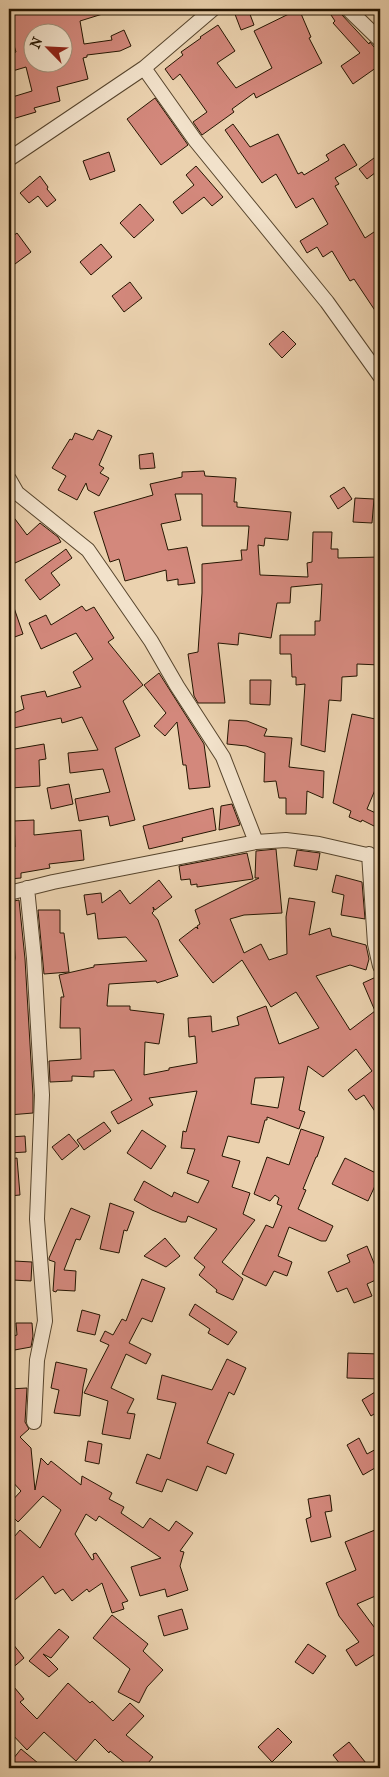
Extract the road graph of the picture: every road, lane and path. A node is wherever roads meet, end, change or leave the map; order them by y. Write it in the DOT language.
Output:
graph roads {
  1 [pos="213,9"];
  2 [pos="348,9"];
  3 [pos="380,40"];
  4 [pos="144,68"];
  5 [pos="9,159"];
  6 [pos="380,376"];
  7 [pos="9,479"];
  8 [pos="256,842"];
  9 [pos="374,856"];
  10 [pos="27,888"];
  11 [pos="9,893"];
  12 [pos="380,966"];
  13 [pos="34,1422"];
  1 -- 4 [label="street"];
  2 -- 3 [label="street"];
  4 -- 5 [label="street"];
  4 -- 6 [label="street"];
  7 -- 8 [label="street"];
  8 -- 9 [label="street"];
  8 -- 10 [label="street"];
  9 -- 12 [label="street"];
  10 -- 11 [label="street"];
  10 -- 13 [label="street"];
}
